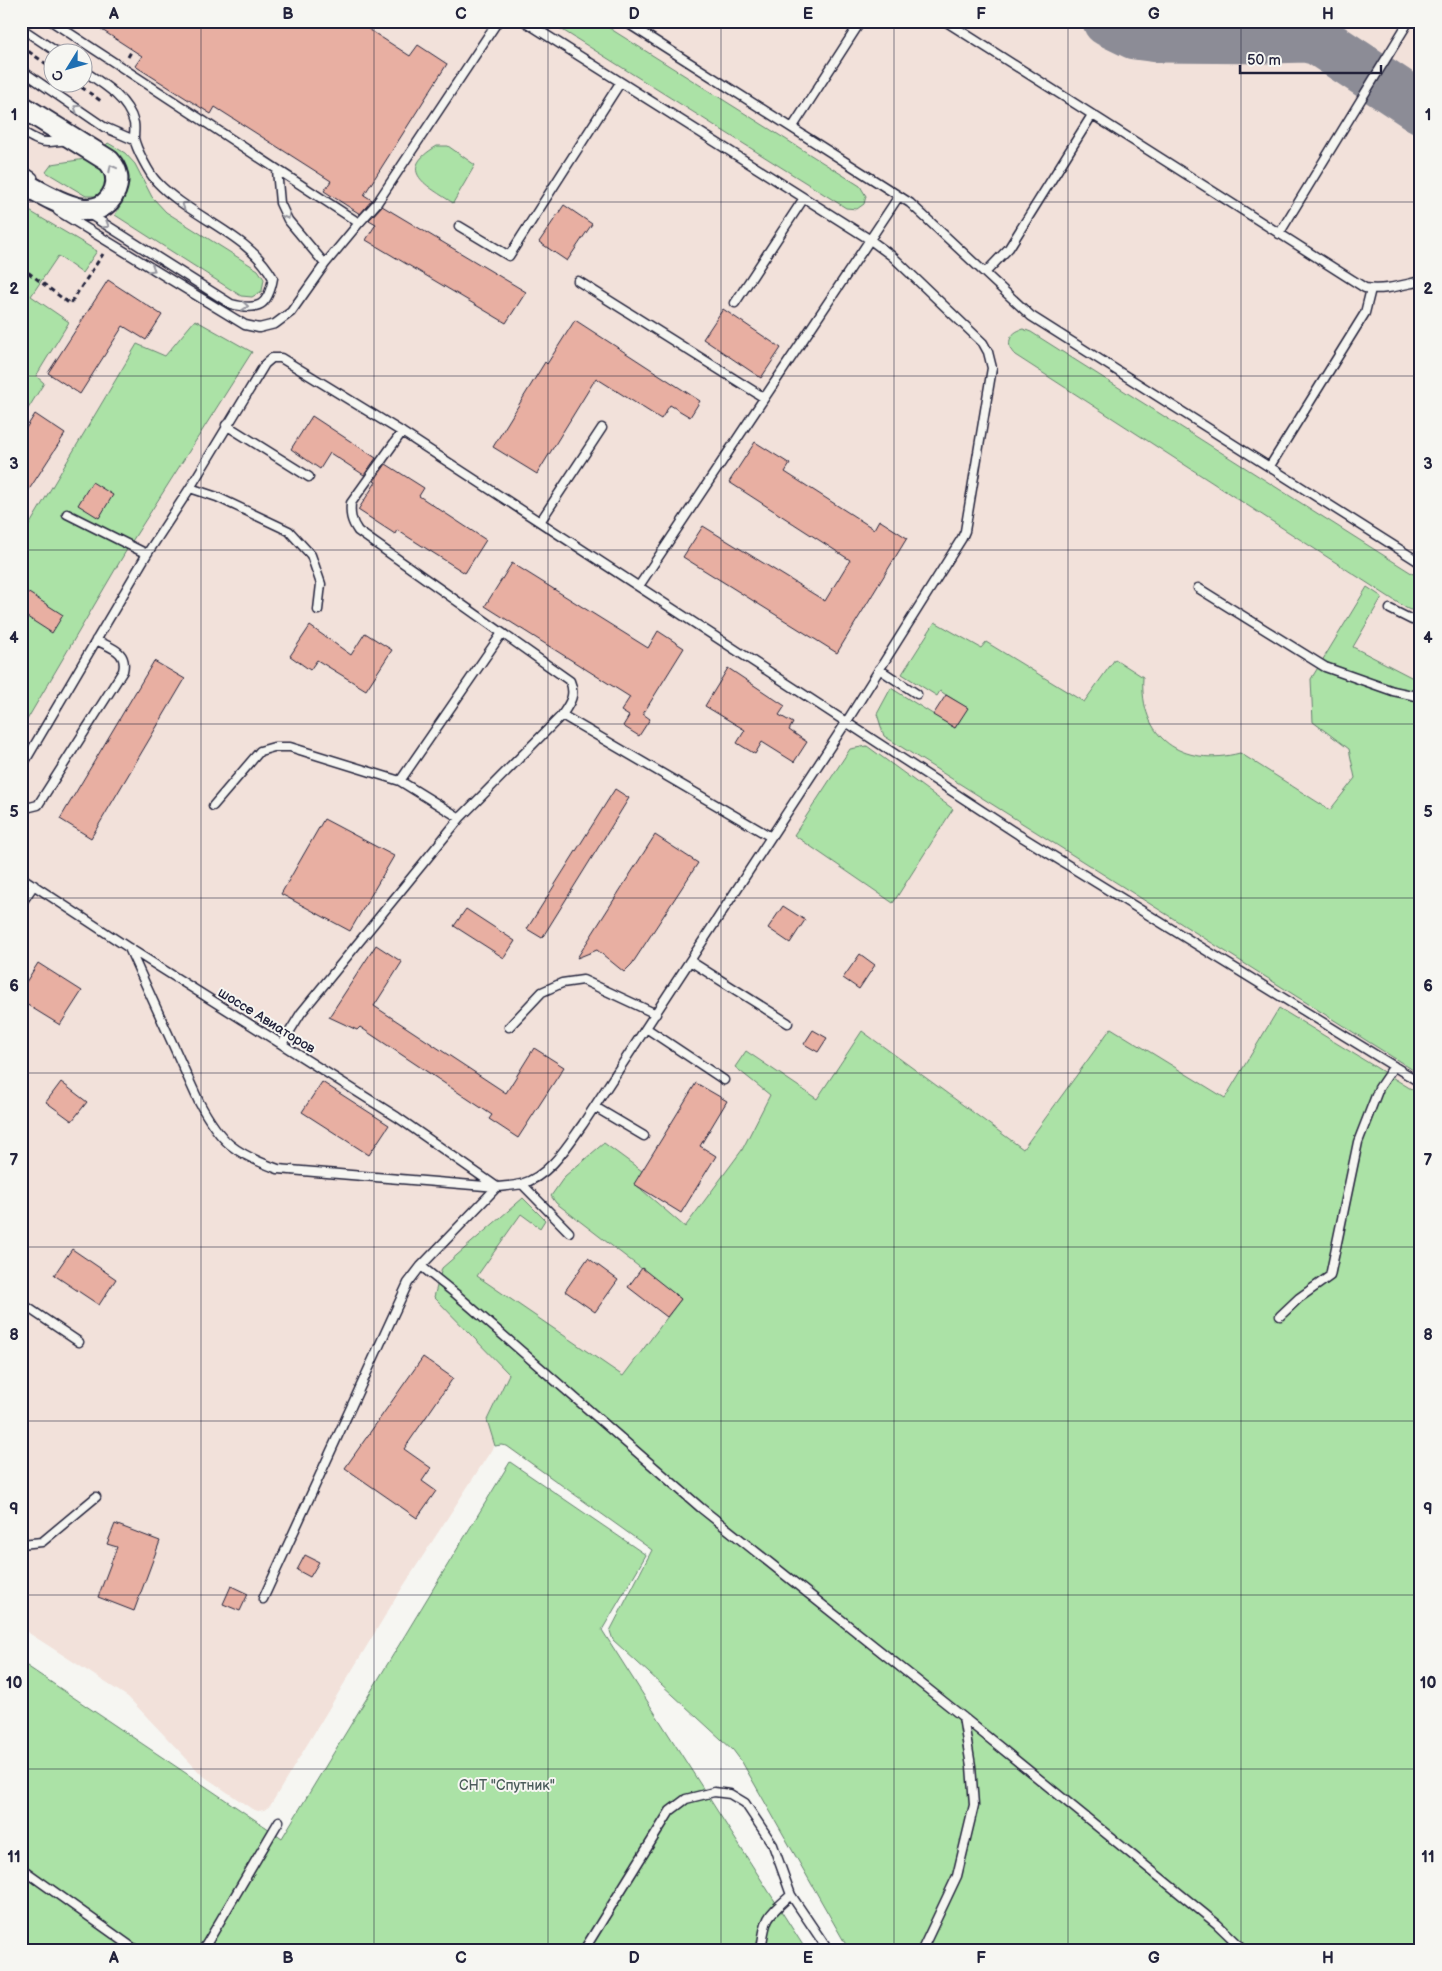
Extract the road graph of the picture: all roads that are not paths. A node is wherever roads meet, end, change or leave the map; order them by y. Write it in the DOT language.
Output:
graph roads {
  1 [pos="51,21"];
  2 [pos="498,21"];
  3 [pos="524,21"];
  4 [pos="624,21"];
  5 [pos="861,21"];
  6 [pos="945,21"];
  7 [pos="1409,21"];
  8 [pos="21,28"];
  9 [pos="43,42"];
  10 [pos="21,70"];
  11 [pos="92,76"];
  12 [pos="620,83"];
  13 [pos="21,106"];
  14 [pos="1092,115"];
  15 [pos="792,128"];
  16 [pos="21,131"];
  17 [pos="134,140"];
  18 [pos="84,144"];
  19 [pos="21,170"];
  20 [pos="277,170"];
  21 [pos="21,182"];
  22 [pos="44,184"];
  23 [pos="21,189"];
  24 [pos="51,189"];
  25 [pos="899,196"];
  26 [pos="804,198"];
  27 [pos="81,209"];
  28 [pos="360,223"];
  29 [pos="459,226"];
  30 [pos="1279,234"];
  31 [pos="869,239"];
  32 [pos="325,264"];
  33 [pos="985,273"];
  34 [pos="578,281"];
  35 [pos="1421,281"];
  36 [pos="1371,289"];
  37 [pos="735,303"];
  38 [pos="763,397"];
  39 [pos="226,425"];
  40 [pos="602,428"];
  41 [pos="402,432"];
  42 [pos="1270,466"];
  43 [pos="309,477"];
  44 [pos="190,488"];
  45 [pos="67,514"];
  46 [pos="540,522"];
  47 [pos="146,554"];
  48 [pos="1421,563"];
  49 [pos="639,586"];
  50 [pos="1198,588"];
  51 [pos="1390,609"];
  52 [pos="318,610"];
  53 [pos="1421,620"];
  54 [pos="502,633"];
  55 [pos="96,640"];
  56 [pos="879,670"];
  57 [pos="917,694"];
  58 [pos="1421,697"];
  59 [pos="562,715"];
  60 [pos="847,721"];
  61 [pos="21,768"];
  62 [pos="400,781"];
  63 [pos="21,806"];
  64 [pos="213,806"];
  65 [pos="460,818"];
  66 [pos="771,837"];
  67 [pos="21,877"];
  68 [pos="34,885"];
  69 [pos="21,904"];
  70 [pos="129,948"];
  71 [pos="690,961"];
  72 [pos="656,1014"];
  73 [pos="788,1023"];
  74 [pos="509,1027"];
  75 [pos="646,1028"];
  76 [pos="282,1044"];
  77 [pos="1394,1066"];
  78 [pos="724,1080"];
  79 [pos="1421,1083"];
  80 [pos="595,1106"];
  81 [pos="644,1136"];
  82 [pos="522,1184"];
  83 [pos="497,1186"];
  84 [pos="569,1232"];
  85 [pos="421,1266"];
  86 [pos="21,1303"];
  87 [pos="1280,1316"];
  88 [pos="79,1342"];
  89 [pos="96,1497"];
  90 [pos="21,1544"];
  91 [pos="263,1598"];
  92 [pos="963,1716"];
  93 [pos="279,1820"];
  94 [pos="21,1868"];
  95 [pos="792,1895"];
  96 [pos="136,1950"];
  97 [pos="203,1950"];
  98 [pos="584,1950"];
  99 [pos="761,1950"];
  100 [pos="828,1950"];
  101 [pos="922,1950"];
  102 [pos="1244,1950"];
  1 -- 20 [label="lane"];
  2 -- 28 [label="lane"];
  3 -- 12 [label="lane"];
  4 -- 15 [label="lane"];
  5 -- 15 [label="lane"];
  6 -- 14 [label="lane"];
  7 -- 30 [label="lane"];
  8 -- 9 [label="lane"];
  17 -- 10 [label="lane, one-way"];
  11 -- 17 [label="lane"];
  12 -- 26 [label="lane"];
  12 -- 29 [label="lane"];
  13 -- 18 [label="street"];
  14 -- 30 [label="lane"];
  14 -- 33 [label="lane"];
  15 -- 25 [label="lane"];
  16 -- 18 [label="lane"];
  27 -- 17 [label="lane, one-way"];
  27 -- 18 [label="street, one-way"];
  19 -- 22 [label="lane"];
  20 -- 28 [label="lane"];
  20 -- 32 [label="lane, one-way"];
  21 -- 27 [label="street"];
  23 -- 32 [label="lane, one-way"];
  24 -- 27 [label="lane"];
  25 -- 31 [label="lane"];
  25 -- 33 [label="lane"];
  26 -- 31 [label="lane"];
  26 -- 37 [label="lane"];
  28 -- 32 [label="lane"];
  30 -- 36 [label="lane"];
  31 -- 38 [label="lane"];
  31 -- 56 [label="lane"];
  33 -- 42 [label="lane"];
  34 -- 38 [label="lane"];
  35 -- 36 [label="lane"];
  36 -- 42 [label="lane"];
  38 -- 49 [label="lane"];
  39 -- 41 [label="lane"];
  39 -- 43 [label="lane"];
  39 -- 44 [label="lane"];
  40 -- 46 [label="lane"];
  41 -- 46 [label="lane"];
  41 -- 54 [label="lane"];
  42 -- 48 [label="lane"];
  44 -- 47 [label="lane"];
  44 -- 52 [label="lane"];
  45 -- 47 [label="lane"];
  46 -- 49 [label="lane"];
  47 -- 55 [label="lane"];
  49 -- 60 [label="lane"];
  50 -- 58 [label="lane"];
  51 -- 53 [label="lane"];
  54 -- 59 [label="lane"];
  54 -- 62 [label="lane"];
  55 -- 61 [label="lane"];
  55 -- 63 [label="lane"];
  56 -- 57 [label="lane"];
  56 -- 60 [label="lane"];
  59 -- 65 [label="lane"];
  59 -- 66 [label="lane"];
  60 -- 66 [label="lane"];
  60 -- 77 [label="lane"];
  62 -- 64 [label="lane"];
  62 -- 65 [label="lane"];
  65 -- 76 [label="lane"];
  66 -- 71 [label="lane"];
  67 -- 68 [label="lane, шоссе Авиаторов"];
  68 -- 69 [label="lane"];
  68 -- 70 [label="lane, шоссе Авиаторов"];
  70 -- 76 [label="lane, шоссе Авиаторов"];
  70 -- 83 [label="lane"];
  71 -- 72 [label="lane"];
  71 -- 73 [label="lane"];
  72 -- 74 [label="lane"];
  72 -- 75 [label="lane"];
  75 -- 78 [label="lane"];
  75 -- 80 [label="lane"];
  76 -- 83 [label="lane, шоссе Авиаторов"];
  77 -- 79 [label="lane"];
  77 -- 87 [label="lane"];
  80 -- 81 [label="lane"];
  80 -- 82 [label="lane"];
  82 -- 83 [label="lane"];
  82 -- 84 [label="lane"];
  83 -- 85 [label="lane"];
  85 -- 91 [label="lane"];
  85 -- 92 [label="lane"];
  86 -- 88 [label="lane"];
  89 -- 90 [label="lane"];
  92 -- 101 [label="lane"];
  92 -- 102 [label="lane"];
  93 -- 97 [label="lane"];
  94 -- 96 [label="lane"];
  95 -- 98 [label="lane"];
  95 -- 99 [label="lane"];
  95 -- 100 [label="lane"];
}
